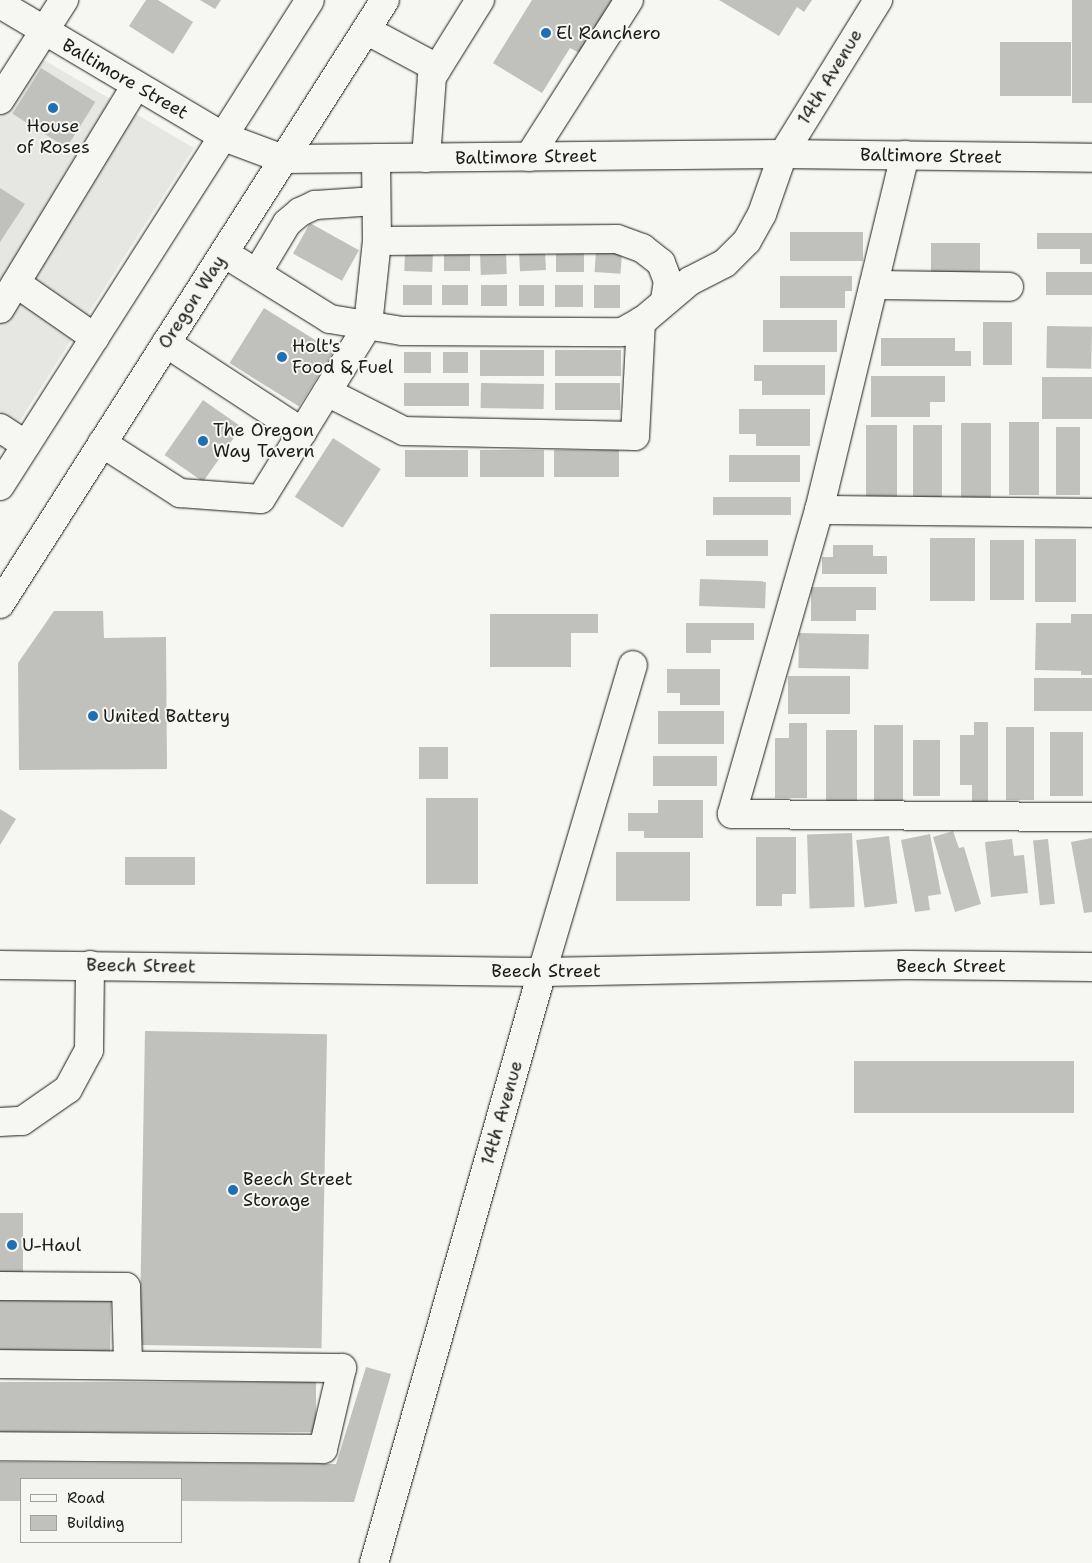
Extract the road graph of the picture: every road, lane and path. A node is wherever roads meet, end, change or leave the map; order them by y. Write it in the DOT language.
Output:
graph roads {
  1 [pos="64,0"];
  2 [pos="310,0"];
  3 [pos="385,0"];
  4 [pos="480,0"];
  5 [pos="629,0"];
  6 [pos="878,0"];
  7 [pos="0,4"];
  8 [pos="366,30"];
  9 [pos="43,32"];
  10 [pos="437,68"];
  11 [pos="136,85"];
  12 [pos="0,100"];
  13 [pos="224,136"];
  14 [pos="783,154"];
  15 [pos="905,155"];
  16 [pos="529,157"];
  17 [pos="376,158"];
  18 [pos="426,158"];
  19 [pos="1092,158"];
  20 [pos="283,159"];
  21 [pos="376,201"];
  22 [pos="377,241"];
  23 [pos="224,253"];
  24 [pos="257,274"];
  25 [pos="16,283"];
  26 [pos="874,284"];
  27 [pos="1009,287"];
  28 [pos="665,300"];
  29 [pos="0,309"];
  30 [pos="641,321"];
  31 [pos="368,325"];
  32 [pos="95,338"];
  33 [pos="166,343"];
  34 [pos="327,392"];
  35 [pos="0,428"];
  36 [pos="302,432"];
  37 [pos="102,443"];
  38 [pos="26,445"];
  39 [pos="0,486"];
  40 [pos="819,510"];
  41 [pos="1092,513"];
  42 [pos="8,574"];
  43 [pos="0,604"];
  44 [pos="633,665"];
  45 [pos="1092,817"];
  46 [pos="0,965"];
  47 [pos="90,965"];
  48 [pos="1092,967"];
  49 [pos="542,972"];
  50 [pos="0,1122"];
  51 [pos="0,1286"];
  52 [pos="0,1364"];
  53 [pos="128,1365"];
  54 [pos="0,1446"];
  55 [pos="374,1563"];
  1 -- 9 [label="street"];
  2 -- 13 [label="street"];
  3 -- 8 [label="street, Oregon Way"];
  4 -- 10 [label="street"];
  5 -- 16 [label="street"];
  6 -- 14 [label="street, 14th Avenue"];
  7 -- 9 [label="street, Baltimore Street"];
  8 -- 10 [label="street"];
  8 -- 20 [label="street, Oregon Way"];
  9 -- 11 [label="street, Baltimore Street"];
  9 -- 12 [label="street"];
  10 -- 18 [label="street"];
  11 -- 13 [label="street, Baltimore Street"];
  11 -- 25 [label="street"];
  13 -- 20 [label="street, Baltimore Street"];
  13 -- 32 [label="street"];
  14 -- 15 [label="street, Baltimore Street"];
  14 -- 16 [label="street, Baltimore Street"];
  14 -- 28 [label="street, 14th Avenue"];
  15 -- 19 [label="street, Baltimore Street"];
  15 -- 26 [label="street"];
  16 -- 18 [label="street, Baltimore Street"];
  17 -- 18 [label="street, Baltimore Street"];
  17 -- 20 [label="street, Baltimore Street"];
  17 -- 21 [label="street"];
  20 -- 23 [label="street, Oregon Way"];
  21 -- 22 [label="street"];
  21 -- 24 [label="street"];
  22 -- 28 [label="street"];
  22 -- 31 [label="street"];
  23 -- 24 [label="street, 14th Avenue"];
  23 -- 33 [label="street, Oregon Way"];
  24 -- 31 [label="street, 14th Avenue"];
  25 -- 29 [label="street"];
  25 -- 32 [label="street"];
  26 -- 27 [label="street"];
  26 -- 40 [label="street"];
  28 -- 30 [label="street, 14th Avenue"];
  30 -- 31 [label="street, 14th Avenue"];
  30 -- 34 [label="street"];
  31 -- 34 [label="street"];
  32 -- 38 [label="street"];
  33 -- 36 [label="street"];
  33 -- 37 [label="street, Oregon Way"];
  34 -- 36 [label="street"];
  35 -- 38 [label="street"];
  36 -- 37 [label="street"];
  37 -- 42 [label="street, Oregon Way"];
  38 -- 39 [label="street"];
  40 -- 41 [label="street"];
  40 -- 45 [label="street"];
  42 -- 43 [label="street, Oregon Way"];
  44 -- 49 [label="street, 14th Avenue"];
  46 -- 47 [label="street, Beech Street"];
  47 -- 49 [label="street, Beech Street"];
  47 -- 50 [label="street"];
  48 -- 49 [label="street, Beech Street"];
  49 -- 55 [label="street, 14th Avenue"];
  51 -- 53 [label="street"];
  52 -- 53 [label="street"];
  53 -- 54 [label="street"];
}
